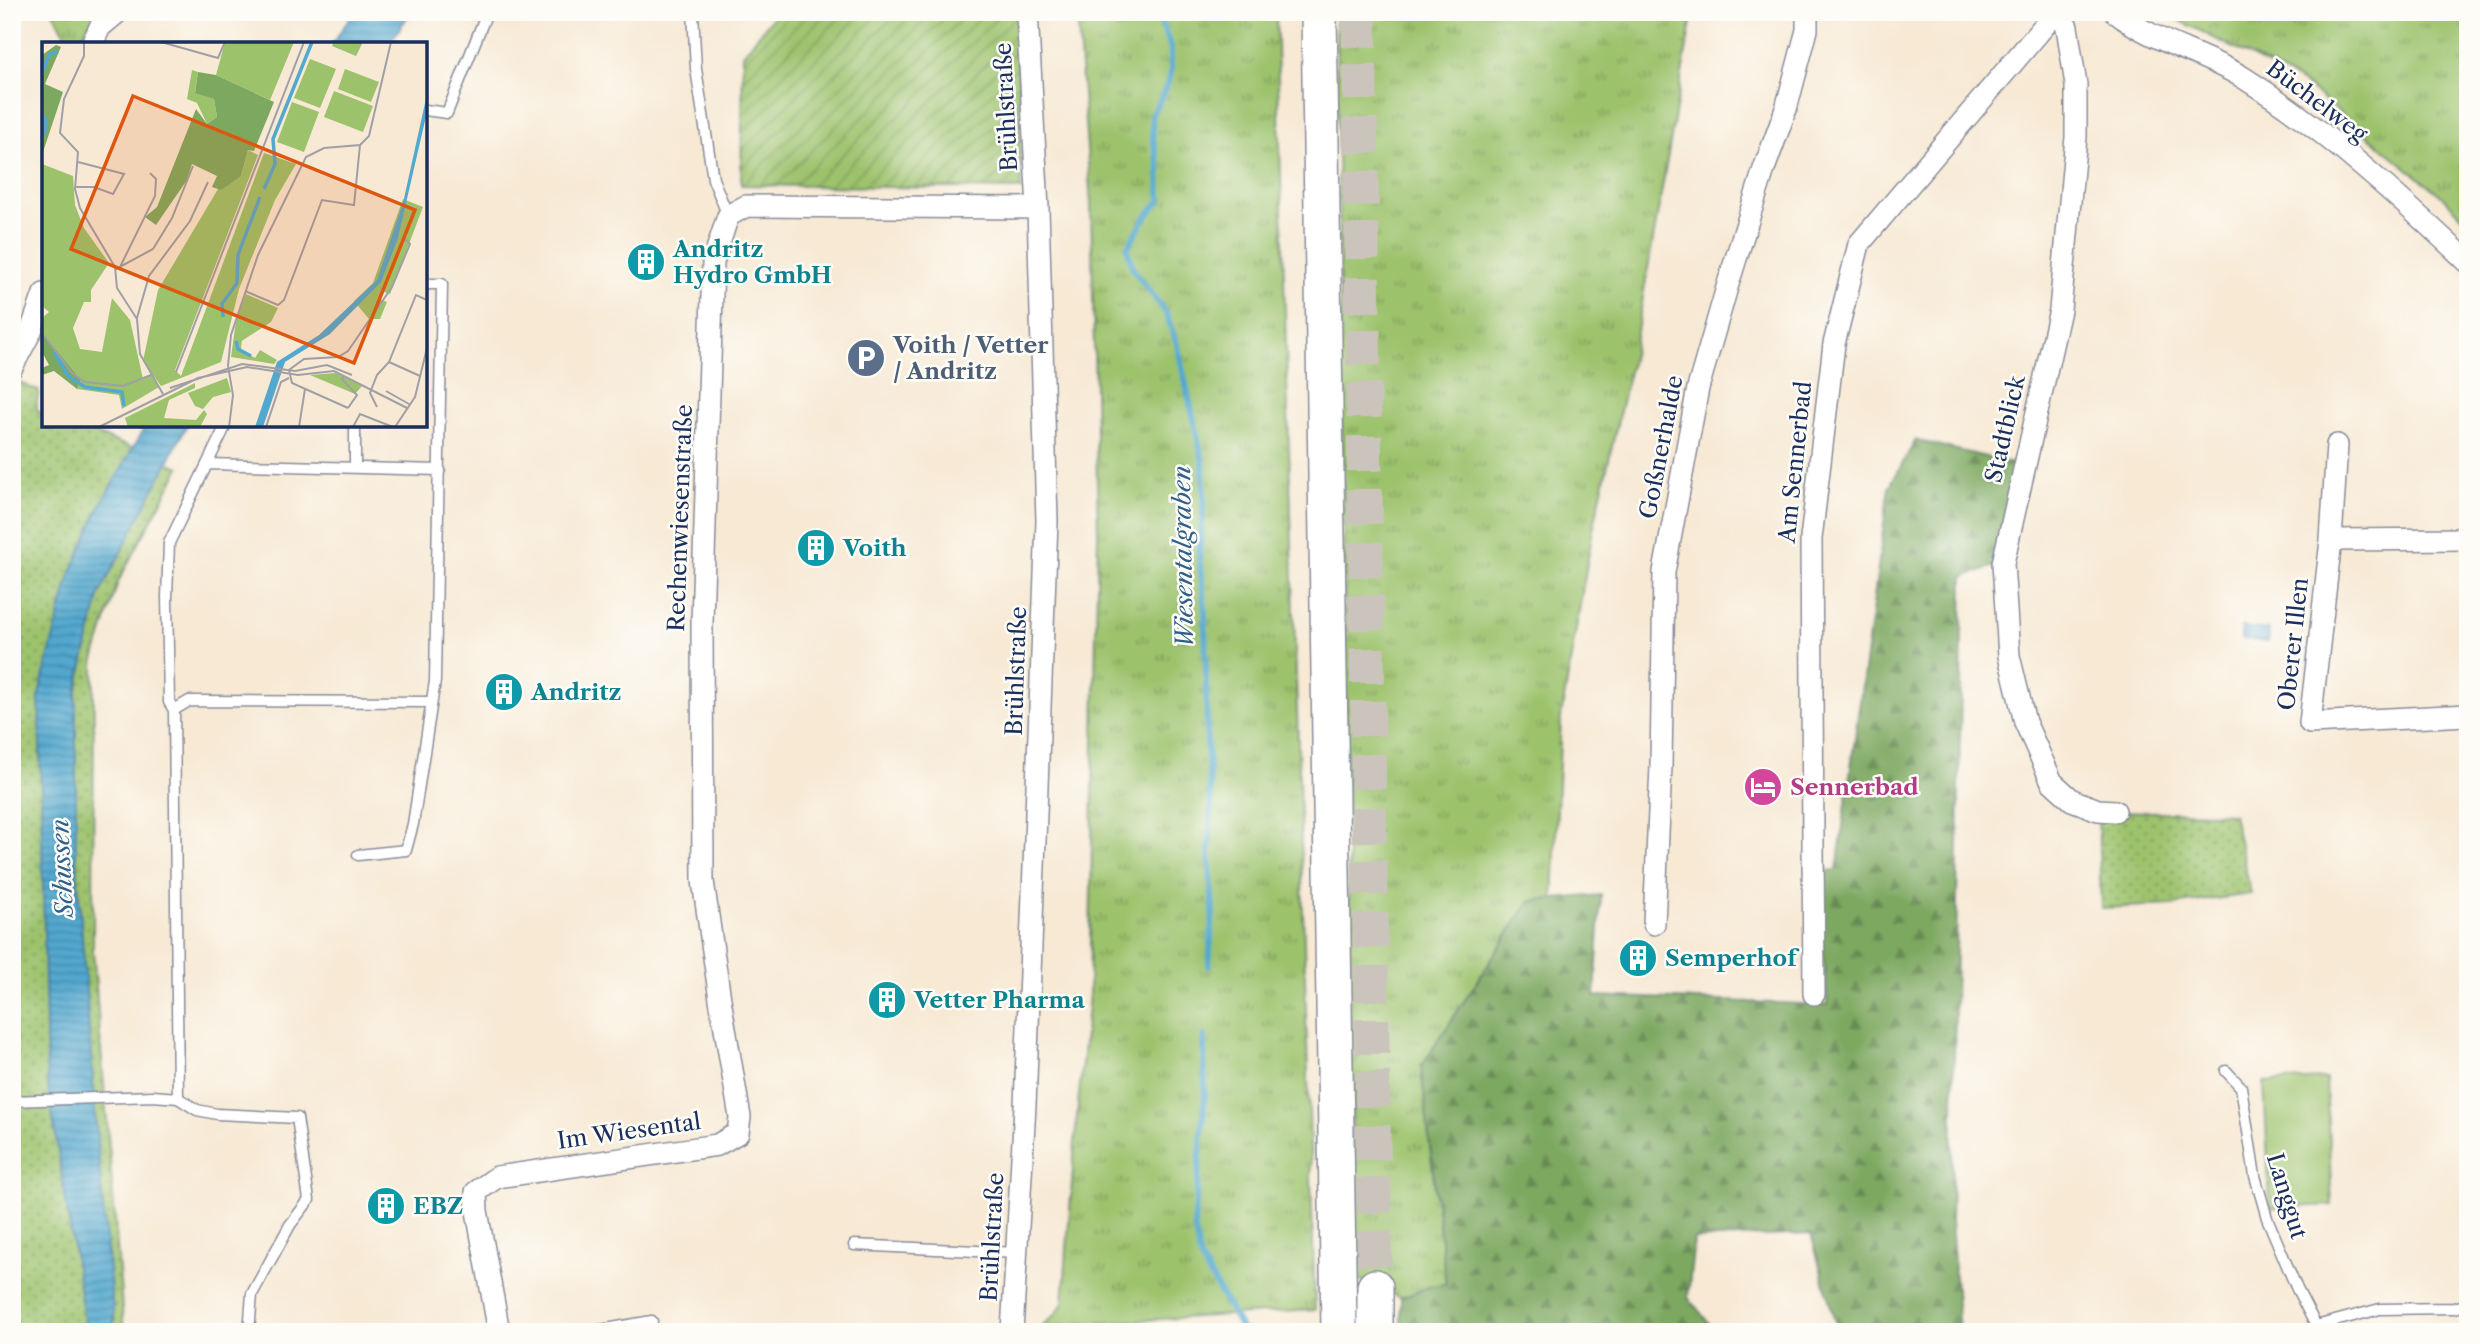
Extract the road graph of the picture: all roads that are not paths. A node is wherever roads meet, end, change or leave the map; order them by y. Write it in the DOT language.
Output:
graph roads {
  1 [pos="118,12"];
  2 [pos="487,12"];
  3 [pos="693,12"];
  4 [pos="1027,12"];
  5 [pos="1319,12"];
  6 [pos="1807,12"];
  7 [pos="2057,12"];
  8 [pos="2115,12"];
  9 [pos="93,42"];
  10 [pos="427,110"];
  11 [pos="1038,208"];
  12 [pos="728,216"];
  13 [pos="2468,262"];
  14 [pos="427,284"];
  15 [pos="42,300"];
  16 [pos="12,367"];
  17 [pos="225,427"];
  18 [pos="355,427"];
  19 [pos="2337,445"];
  20 [pos="208,464"];
  21 [pos="355,467"];
  22 [pos="440,470"];
  23 [pos="2468,539"];
  24 [pos="2330,540"];
  25 [pos="430,702"];
  26 [pos="174,710"];
  27 [pos="2468,715"];
  28 [pos="2115,811"];
  29 [pos="358,855"];
  30 [pos="1654,915"];
  31 [pos="1814,994"];
  32 [pos="2226,1071"];
  33 [pos="177,1098"];
  34 [pos="12,1101"];
  35 [pos="738,1133"];
  36 [pos="854,1245"];
  37 [pos="1017,1253"];
  38 [pos="1375,1287"];
  39 [pos="2468,1304"];
  40 [pos="652,1321"];
  41 [pos="2317,1329"];
  42 [pos="249,1332"];
  43 [pos="499,1332"];
  44 [pos="589,1332"];
  45 [pos="1012,1332"];
  46 [pos="1339,1332"];
  47 [pos="1375,1332"];
  1 -- 9 [label="street"];
  2 -- 10 [label="lane"];
  3 -- 12 [label="lane"];
  4 -- 11 [label="street, Brühlstraße"];
  5 -- 46 [label="highway"];
  6 -- 30 [label="street, Goßnerhalde"];
  7 -- 28 [label="street, Stadtblick"];
  7 -- 31 [label="street, Am Sennerbad"];
  8 -- 13 [label="street, Büchelweg"];
  11 -- 12 [label="street"];
  11 -- 37 [label="street, Brühlstraße"];
  12 -- 35 [label="street, Rechenwiesenstraße"];
  14 -- 22 [label="lane"];
  15 -- 16 [label="street"];
  17 -- 20 [label="lane"];
  18 -- 21 [label="lane"];
  19 -- 24 [label="street, Oberer Illen"];
  20 -- 21 [label="lane"];
  20 -- 26 [label="lane"];
  21 -- 22 [label="lane"];
  22 -- 25 [label="lane"];
  23 -- 24 [label="street"];
  24 -- 27 [label="street, Oberer Illen"];
  25 -- 26 [label="lane"];
  25 -- 29 [label="lane"];
  26 -- 33 [label="lane"];
  32 -- 41 [label="lane, Langgut"];
  33 -- 34 [label="lane"];
  33 -- 42 [label="lane"];
  35 -- 43 [label="street, Im Wiesental"];
  36 -- 37 [label="lane"];
  37 -- 45 [label="street, Brühlstraße"];
  38 -- 47 [label="highway"];
  39 -- 41 [label="lane"];
  40 -- 44 [label="lane"];
}
